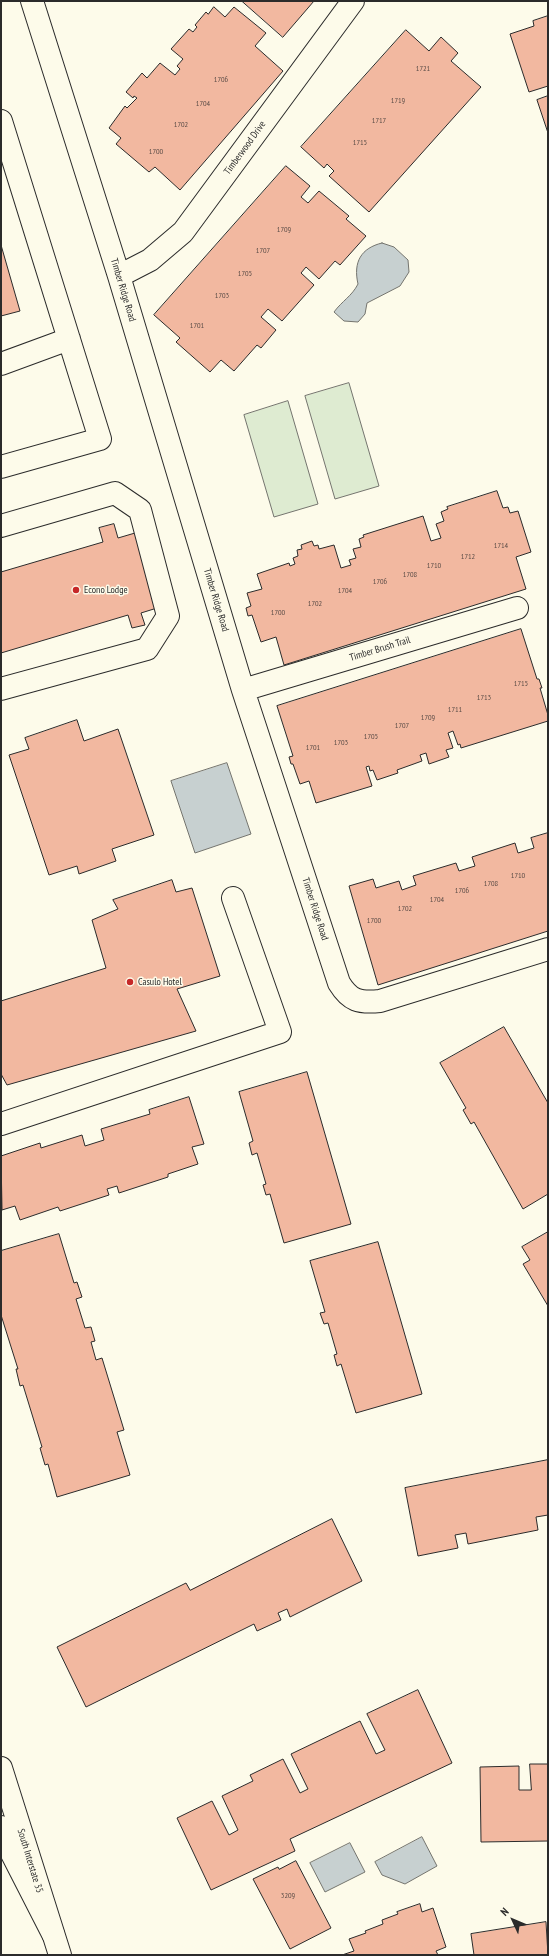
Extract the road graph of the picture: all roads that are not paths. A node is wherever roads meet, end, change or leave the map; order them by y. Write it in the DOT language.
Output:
graph roads {
  1 [pos="32,1"];
  2 [pos="353,1"];
  3 [pos="1,121"];
  4 [pos="119,276"];
  5 [pos="69,339"];
  6 [pos="1,364"];
  7 [pos="1,467"];
  8 [pos="1,526"];
  9 [pos="517,608"];
  10 [pos="1,689"];
  11 [pos="243,690"];
  12 [pos="233,898"];
  13 [pos="548,949"];
  14 [pos="1,1124"];
  15 [pos="1,1768"];
  16 [pos="1,1827"];
  17 [pos="53,1934"];
  18 [pos="60,1955"];
  1 -- 4 [label="main road, Timber Ridge Road"];
  2 -- 4 [label="main road, Timberwood Drive"];
  3 -- 5 [label="main road"];
  4 -- 11 [label="main road, Timber Ridge Road"];
  5 -- 6 [label="main road"];
  5 -- 7 [label="main road"];
  8 -- 10 [label="main road"];
  9 -- 11 [label="main road, Timber Brush Trail"];
  11 -- 13 [label="main road, Timber Ridge Road"];
  12 -- 14 [label="main road"];
  15 -- 17 [label="main road, South Interstate 35"];
  16 -- 17 [label="main road"];
  17 -- 18 [label="main road, South Interstate 35"];
}
